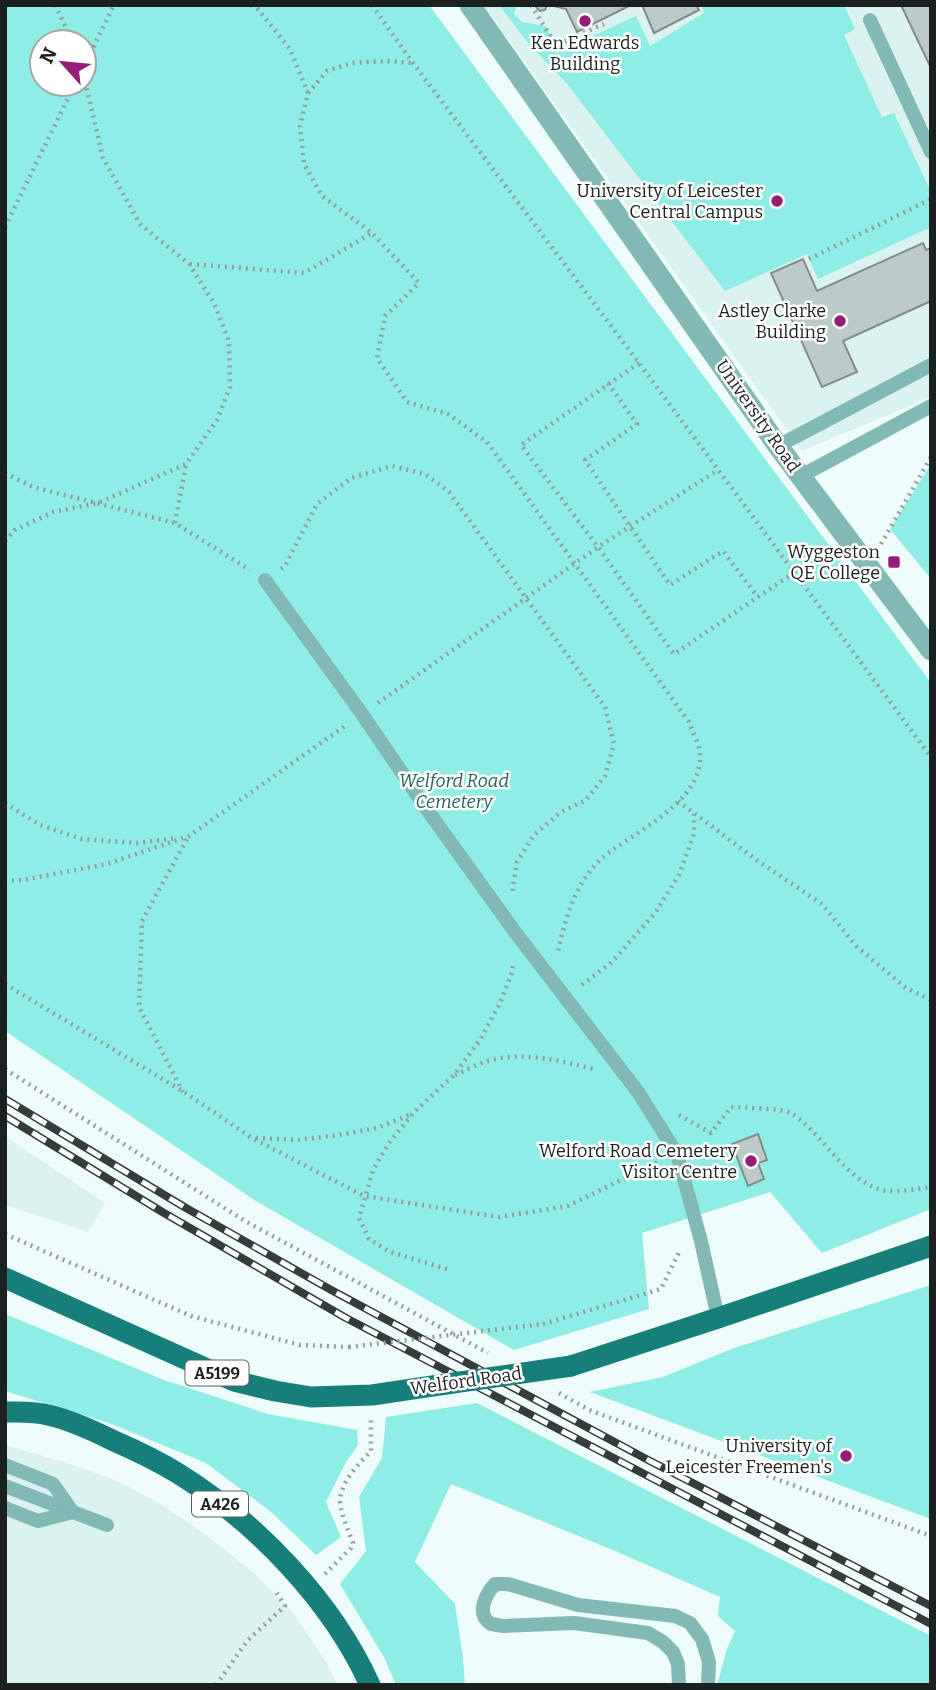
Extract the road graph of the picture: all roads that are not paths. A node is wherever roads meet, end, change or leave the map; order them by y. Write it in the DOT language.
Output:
graph roads {
  1 [pos="470,5"];
  2 [pos="870,20"];
  3 [pos="931,152"];
  4 [pos="931,365"];
  5 [pos="931,406"];
  6 [pos="778,446"];
  7 [pos="801,476"];
  8 [pos="265,580"];
  9 [pos="931,650"];
  10 [pos="931,1247"];
  11 [pos="5,1278"];
  12 [pos="718,1318"];
  13 [pos="5,1412"];
  14 [pos="5,1465"];
  15 [pos="5,1486"];
  16 [pos="5,1508"];
  17 [pos="73,1512"];
  18 [pos="107,1525"];
  19 [pos="370,1685"];
  20 [pos="678,1685"];
  21 [pos="708,1685"];
  1 -- 6 [label="street, University Road"];
  2 -- 3 [label="lane"];
  4 -- 6 [label="lane"];
  5 -- 7 [label="lane"];
  6 -- 7 [label="street, University Road"];
  7 -- 9 [label="street, University Road"];
  8 -- 12 [label="lane"];
  10 -- 12 [label="main road, Welford Road / A5199"];
  11 -- 12 [label="main road, Welford Road / A5199, bridge"];
  13 -- 19 [label="main road, A426"];
  14 -- 17 [label="lane"];
  15 -- 17 [label="lane"];
  16 -- 17 [label="lane"];
  17 -- 18 [label="lane"];
  20 -- 21 [label="lane"];
}
